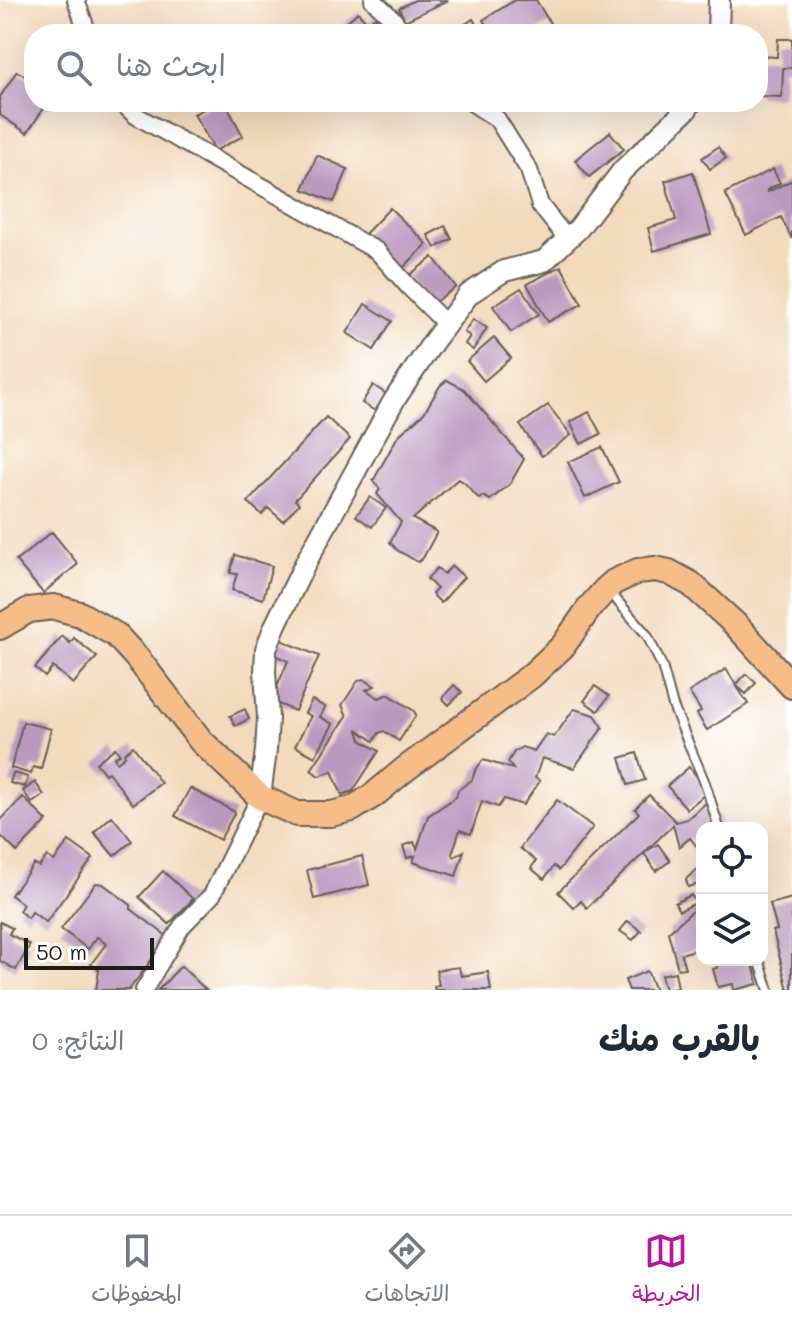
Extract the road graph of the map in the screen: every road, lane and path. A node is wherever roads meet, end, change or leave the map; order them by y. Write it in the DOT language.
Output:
graph roads {
  1 [pos="76,0"];
  2 [pos="373,0"];
  3 [pos="719,0"];
  4 [pos="84,24"];
  5 [pos="397,24"];
  6 [pos="718,24"];
  7 [pos="132,112"];
  8 [pos="486,112"];
  9 [pos="684,112"];
  10 [pos="567,239"];
  11 [pos="446,324"];
  12 [pos="606,589"];
  13 [pos="0,627"];
  14 [pos="792,686"];
  15 [pos="260,797"];
  16 [pos="717,822"];
  17 [pos="761,966"];
  18 [pos="144,990"];
  19 [pos="769,990"];
  1 -- 4 [label="street"];
  2 -- 5 [label="street"];
  3 -- 6 [label="street"];
  7 -- 11 [label="street"];
  8 -- 10 [label="street"];
  9 -- 10 [label="street"];
  10 -- 11 [label="street"];
  11 -- 15 [label="street"];
  12 -- 14 [label="main road"];
  12 -- 15 [label="main road"];
  12 -- 16 [label="lane"];
  13 -- 15 [label="main road"];
  15 -- 18 [label="street"];
  17 -- 19 [label="lane"];
}
